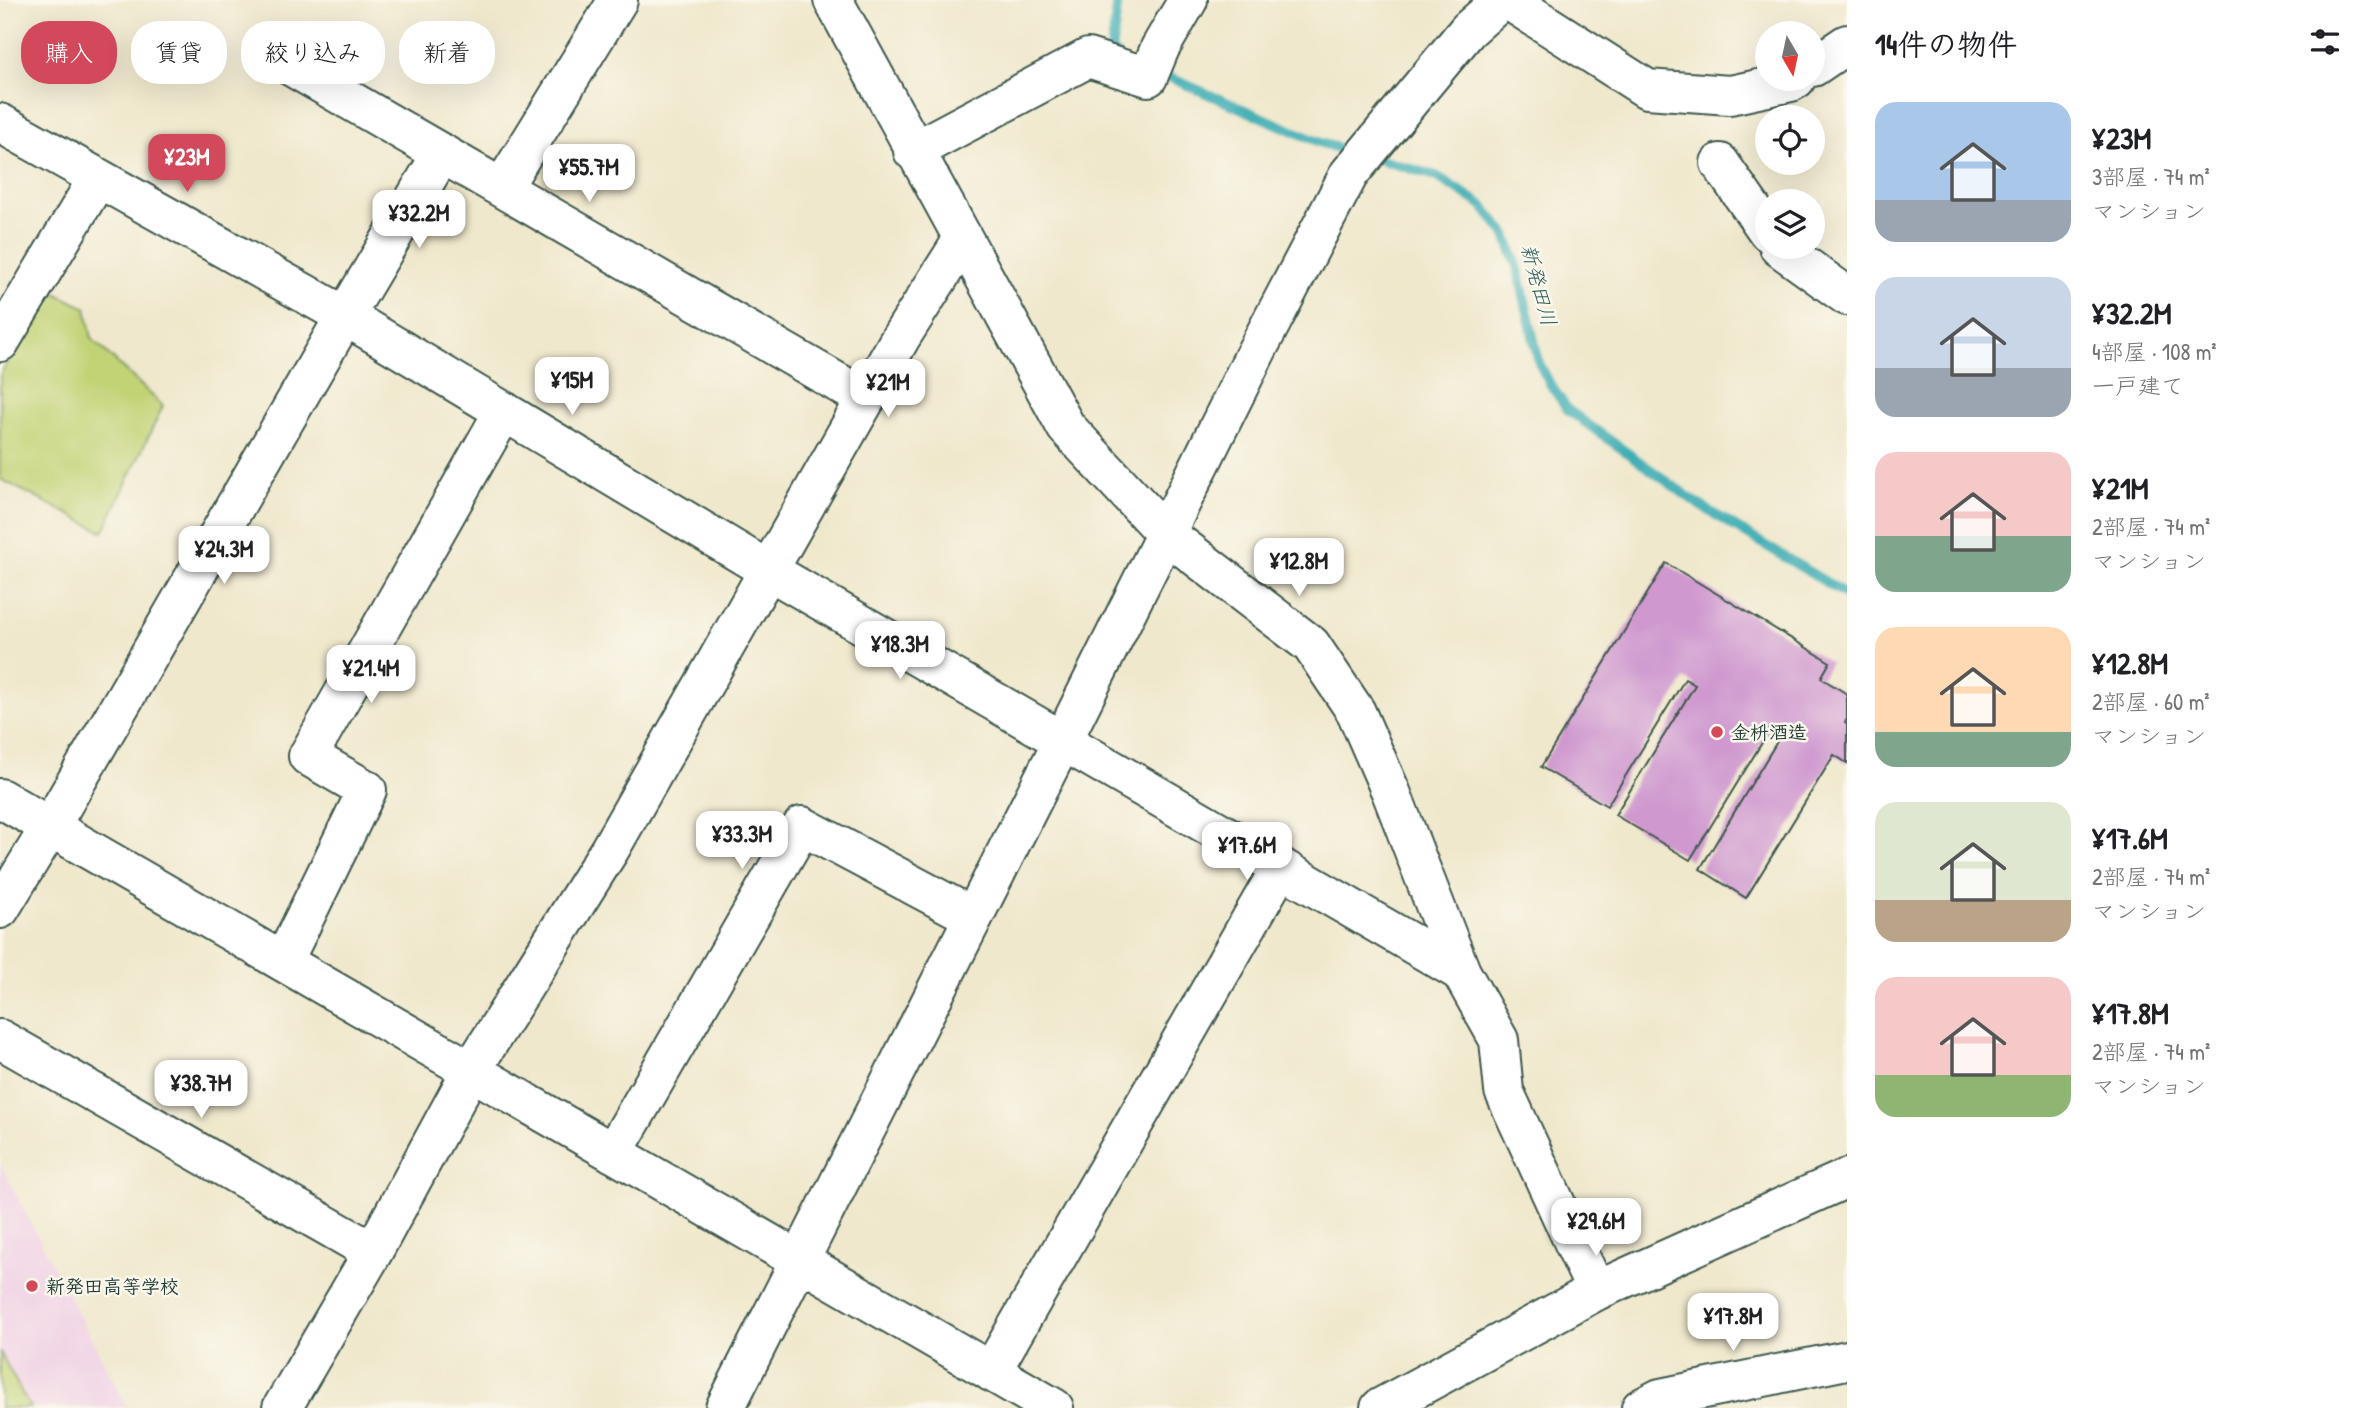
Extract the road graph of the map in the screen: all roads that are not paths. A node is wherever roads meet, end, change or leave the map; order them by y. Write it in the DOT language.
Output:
graph roads {
  1 [pos="618,0"];
  2 [pos="833,0"];
  3 [pos="1188,0"];
  4 [pos="1505,0"];
  5 [pos="1847,44"];
  6 [pos="1825,59"];
  7 [pos="322,84"];
  8 [pos="1755,90"];
  9 [pos="0,123"];
  10 [pos="913,151"];
  11 [pos="442,153"];
  12 [pos="1720,163"];
  13 [pos="98,178"];
  14 [pos="502,188"];
  15 [pos="1755,213"];
  16 [pos="962,241"];
  17 [pos="1796,259"];
  18 [pos="1847,296"];
  19 [pos="345,316"];
  20 [pos="0,342"];
  21 [pos="866,399"];
  22 [pos="504,411"];
  23 [pos="1166,533"];
  24 [pos="768,570"];
  25 [pos="1063,740"];
  26 [pos="0,798"];
  27 [pos="50,827"];
  28 [pos="1281,867"];
  29 [pos="0,909"];
  30 [pos="973,917"];
  31 [pos="283,962"];
  32 [pos="1461,972"];
  33 [pos="0,1039"];
  34 [pos="471,1070"];
  35 [pos="613,1153"];
  36 [pos="1847,1178"];
  37 [pos="373,1252"];
  38 [pos="798,1260"];
  39 [pos="1596,1291"];
  40 [pos="1847,1360"];
  41 [pos="991,1371"];
  42 [pos="282,1408"];
  43 [pos="725,1408"];
  44 [pos="1054,1408"];
  45 [pos="1380,1408"];
  46 [pos="1641,1408"];
  1 -- 14 [label="street"];
  2 -- 10 [label="street"];
  3 -- 10 [label="street"];
  4 -- 8 [label="street"];
  4 -- 23 [label="street"];
  5 -- 6 [label="street"];
  7 -- 11 [label="street"];
  9 -- 13 [label="street"];
  10 -- 16 [label="street"];
  11 -- 14 [label="street"];
  11 -- 19 [label="street"];
  12 -- 15 [label="street"];
  13 -- 19 [label="street"];
  13 -- 20 [label="street"];
  14 -- 21 [label="street"];
  16 -- 21 [label="street"];
  16 -- 23 [label="street"];
  17 -- 18 [label="street"];
  19 -- 22 [label="street"];
  19 -- 27 [label="street"];
  21 -- 24 [label="street"];
  22 -- 24 [label="street"];
  22 -- 31 [label="street"];
  23 -- 25 [label="street"];
  23 -- 32 [label="street"];
  24 -- 25 [label="street"];
  24 -- 34 [label="street"];
  25 -- 28 [label="street"];
  25 -- 30 [label="street"];
  26 -- 27 [label="street"];
  27 -- 29 [label="street"];
  27 -- 31 [label="street"];
  28 -- 32 [label="street"];
  28 -- 41 [label="street"];
  30 -- 35 [label="street"];
  30 -- 38 [label="street"];
  31 -- 34 [label="street"];
  32 -- 39 [label="street"];
  33 -- 37 [label="street"];
  34 -- 35 [label="street"];
  34 -- 37 [label="street"];
  35 -- 38 [label="street"];
  36 -- 39 [label="street"];
  37 -- 42 [label="street"];
  38 -- 41 [label="street"];
  38 -- 43 [label="street"];
  39 -- 45 [label="street"];
  40 -- 46 [label="street"];
  41 -- 44 [label="street"];
}
